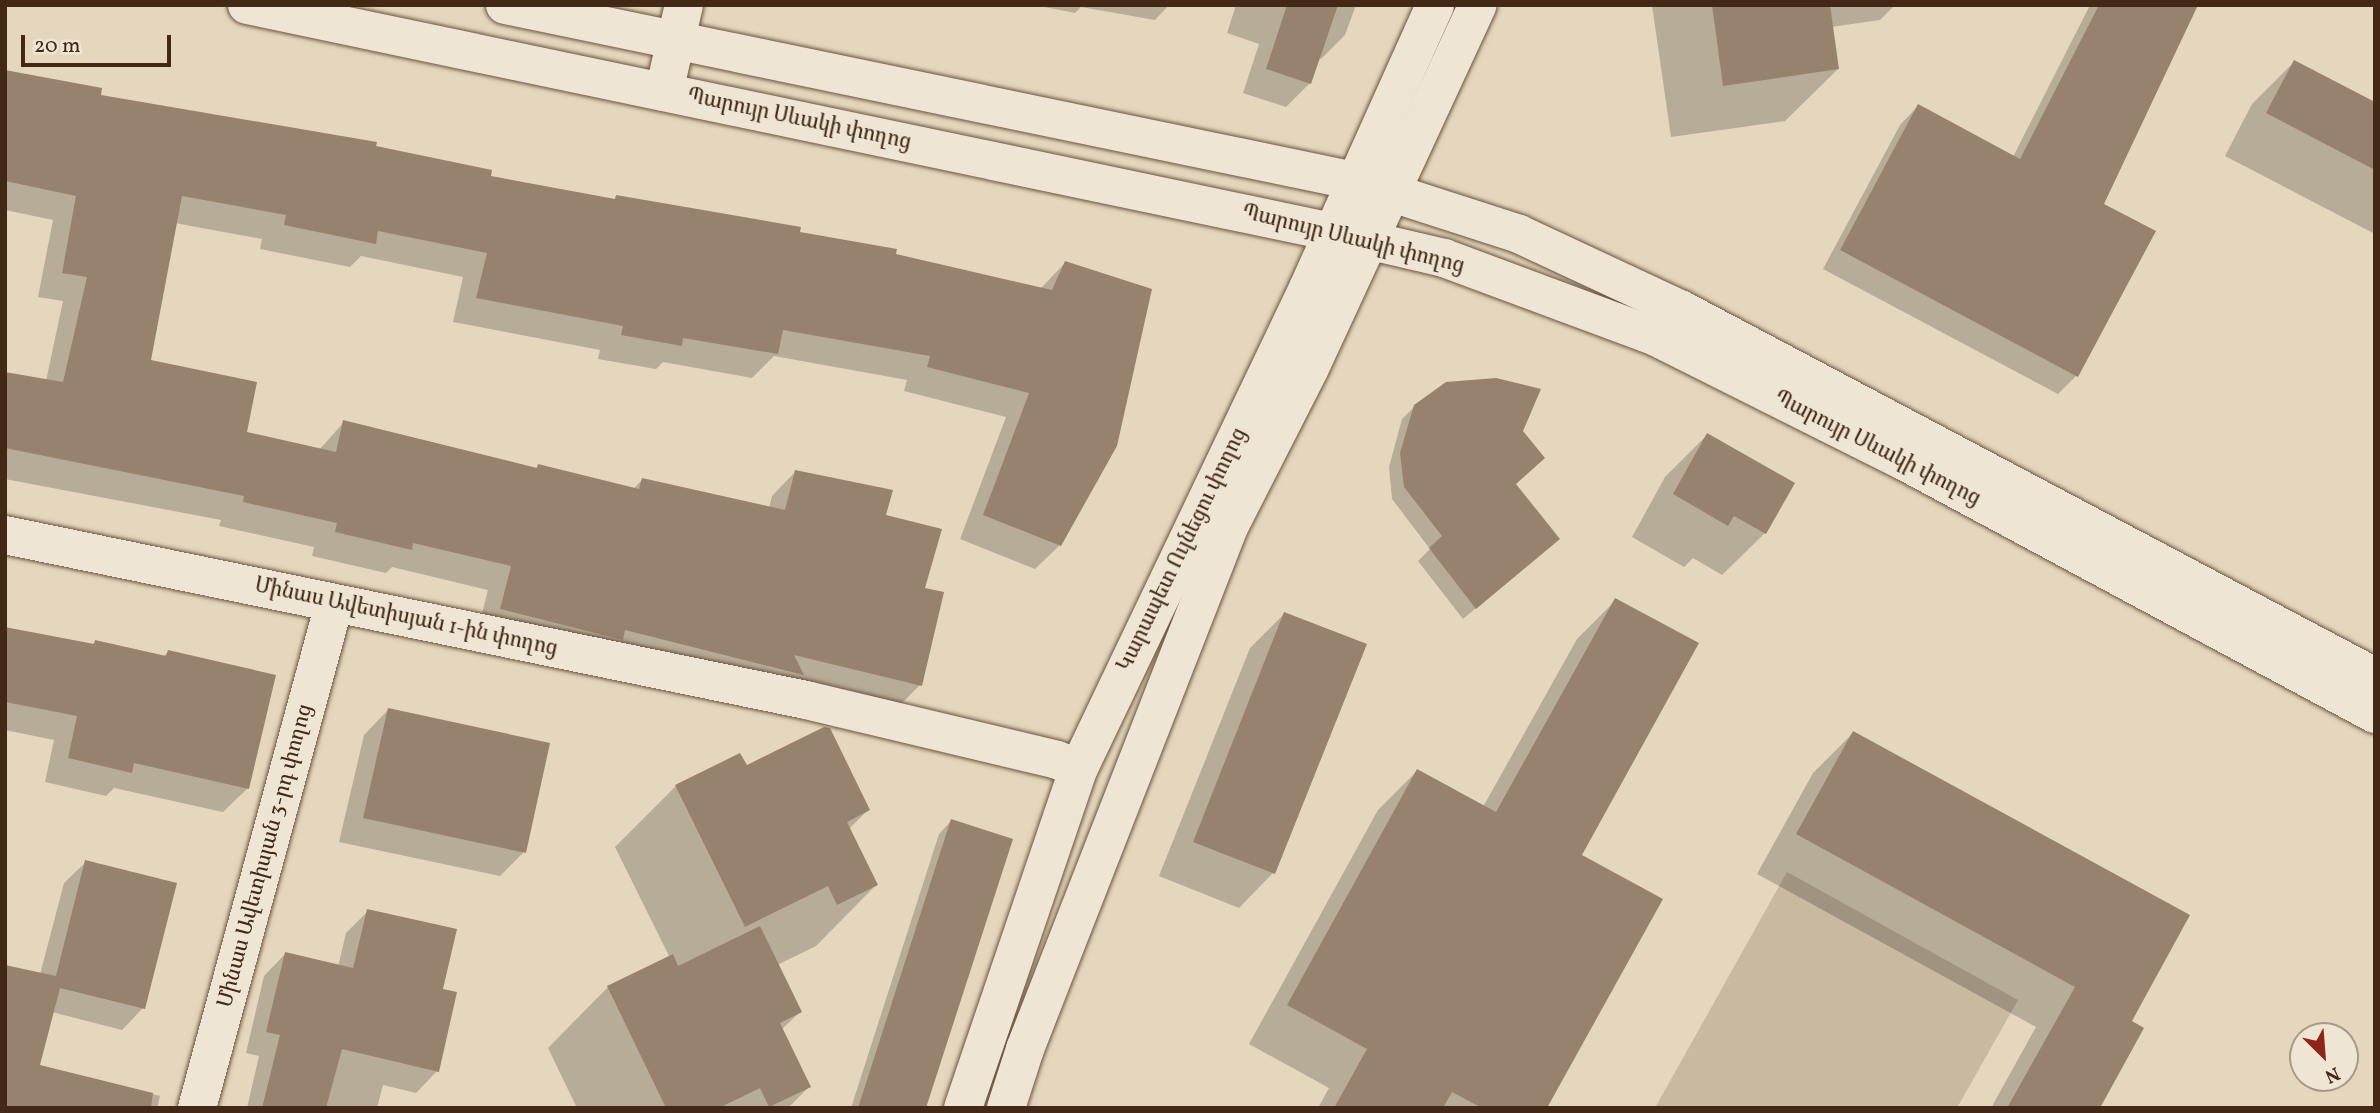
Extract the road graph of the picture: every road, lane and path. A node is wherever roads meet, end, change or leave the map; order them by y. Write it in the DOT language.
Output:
graph roads {
  1 [pos="247,5"];
  2 [pos="505,5"];
  3 [pos="1435,5"];
  4 [pos="1478,5"];
  5 [pos="680,23"];
  6 [pos="664,92"];
  7 [pos="1355,181"];
  8 [pos="1393,191"];
  9 [pos="1333,232"];
  10 [pos="1370,240"];
  11 [pos="5,534"];
  12 [pos="334,604"];
  13 [pos="2375,677"];
  14 [pos="2375,714"];
  15 [pos="1079,768"];
  16 [pos="197,1108"];
  17 [pos="963,1108"];
  18 [pos="1006,1108"];
  1 -- 6 [label="street, Պարույր Սևակի փողոց"];
  2 -- 5 [label="street, Պարույր Սևակի փողոց"];
  3 -- 7 [label="street, Կարապետ Ուլնեցու փողոց"];
  4 -- 8 [label="street, Կարապետ Ուլնեցու փողոց"];
  5 -- 6 [label="street"];
  5 -- 7 [label="street, Պարույր Սևակի փողոց"];
  6 -- 9 [label="street, Պարույր Սևակի փողոց"];
  7 -- 8 [label="street, Պարույր Սևակի փողոց"];
  7 -- 9 [label="street, Կարապետ Ուլնեցու փողոց"];
  8 -- 10 [label="street, Կարապետ Ուլնեցու փողոց"];
  8 -- 13 [label="street, Պարույր Սևակի փողոց"];
  9 -- 10 [label="street, Պարույր Սևակի փողոց"];
  9 -- 15 [label="street, Կարապետ Ուլնեցու փողոց"];
  10 -- 14 [label="street, Պարույր Սևակի փողոց"];
  10 -- 18 [label="street, Կարապետ Ուլնեցու փողոց"];
  11 -- 12 [label="street, Մինաս Ավետիսյան 1-ին փողոց"];
  12 -- 15 [label="street, Մինաս Ավետիսյան 1-ին փողոց"];
  12 -- 16 [label="street, Մինաս Ավետիսյան 3-րդ փողոց"];
  15 -- 17 [label="street, Կարապետ Ուլնեցու փողոց"];
}
